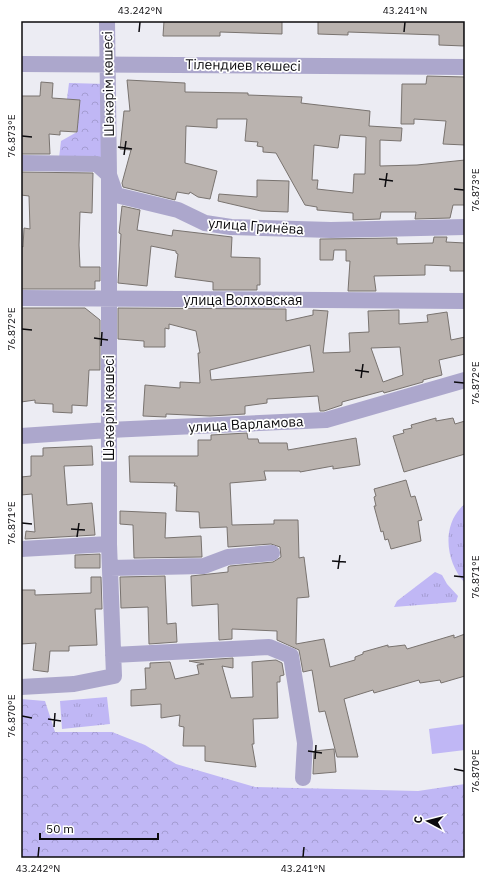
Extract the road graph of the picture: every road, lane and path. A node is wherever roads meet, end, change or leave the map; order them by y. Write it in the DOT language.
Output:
graph roads {
  1 [pos="107,21"];
  2 [pos="21,64"];
  3 [pos="106,64"];
  4 [pos="465,67"];
  5 [pos="21,164"];
  6 [pos="109,175"];
  7 [pos="465,227"];
  8 [pos="21,298"];
  9 [pos="108,299"];
  10 [pos="465,301"];
  11 [pos="465,380"];
  12 [pos="109,430"];
  13 [pos="21,436"];
  14 [pos="109,544"];
  15 [pos="21,549"];
  16 [pos="272,553"];
  17 [pos="110,568"];
  18 [pos="113,655"];
  19 [pos="21,687"];
  20 [pos="303,778"];
  1 -- 3 [label="street, Шәкәрім көшесі"];
  2 -- 3 [label="street, Тілендиев көшесі"];
  3 -- 4 [label="street, Тілендиев көшесі"];
  3 -- 6 [label="street, Шәкәрім көшесі"];
  5 -- 6 [label="street"];
  6 -- 7 [label="street, улица Гринёва"];
  6 -- 9 [label="street, Шәкәрім көшесі"];
  8 -- 9 [label="street, улица Волховская"];
  9 -- 10 [label="street, улица Волховская"];
  9 -- 12 [label="street, Шәкәрім көшесі"];
  11 -- 12 [label="street, улица Варламова"];
  12 -- 13 [label="street, улица Варламова"];
  12 -- 14 [label="street, Шәкәрім көшесі"];
  14 -- 15 [label="street"];
  14 -- 17 [label="street, Шәкәрім көшесі"];
  16 -- 17 [label="street"];
  17 -- 18 [label="street, Шәкәрім көшесі"];
  18 -- 19 [label="street, Шәкәрім көшесі"];
  18 -- 20 [label="street"];
}
